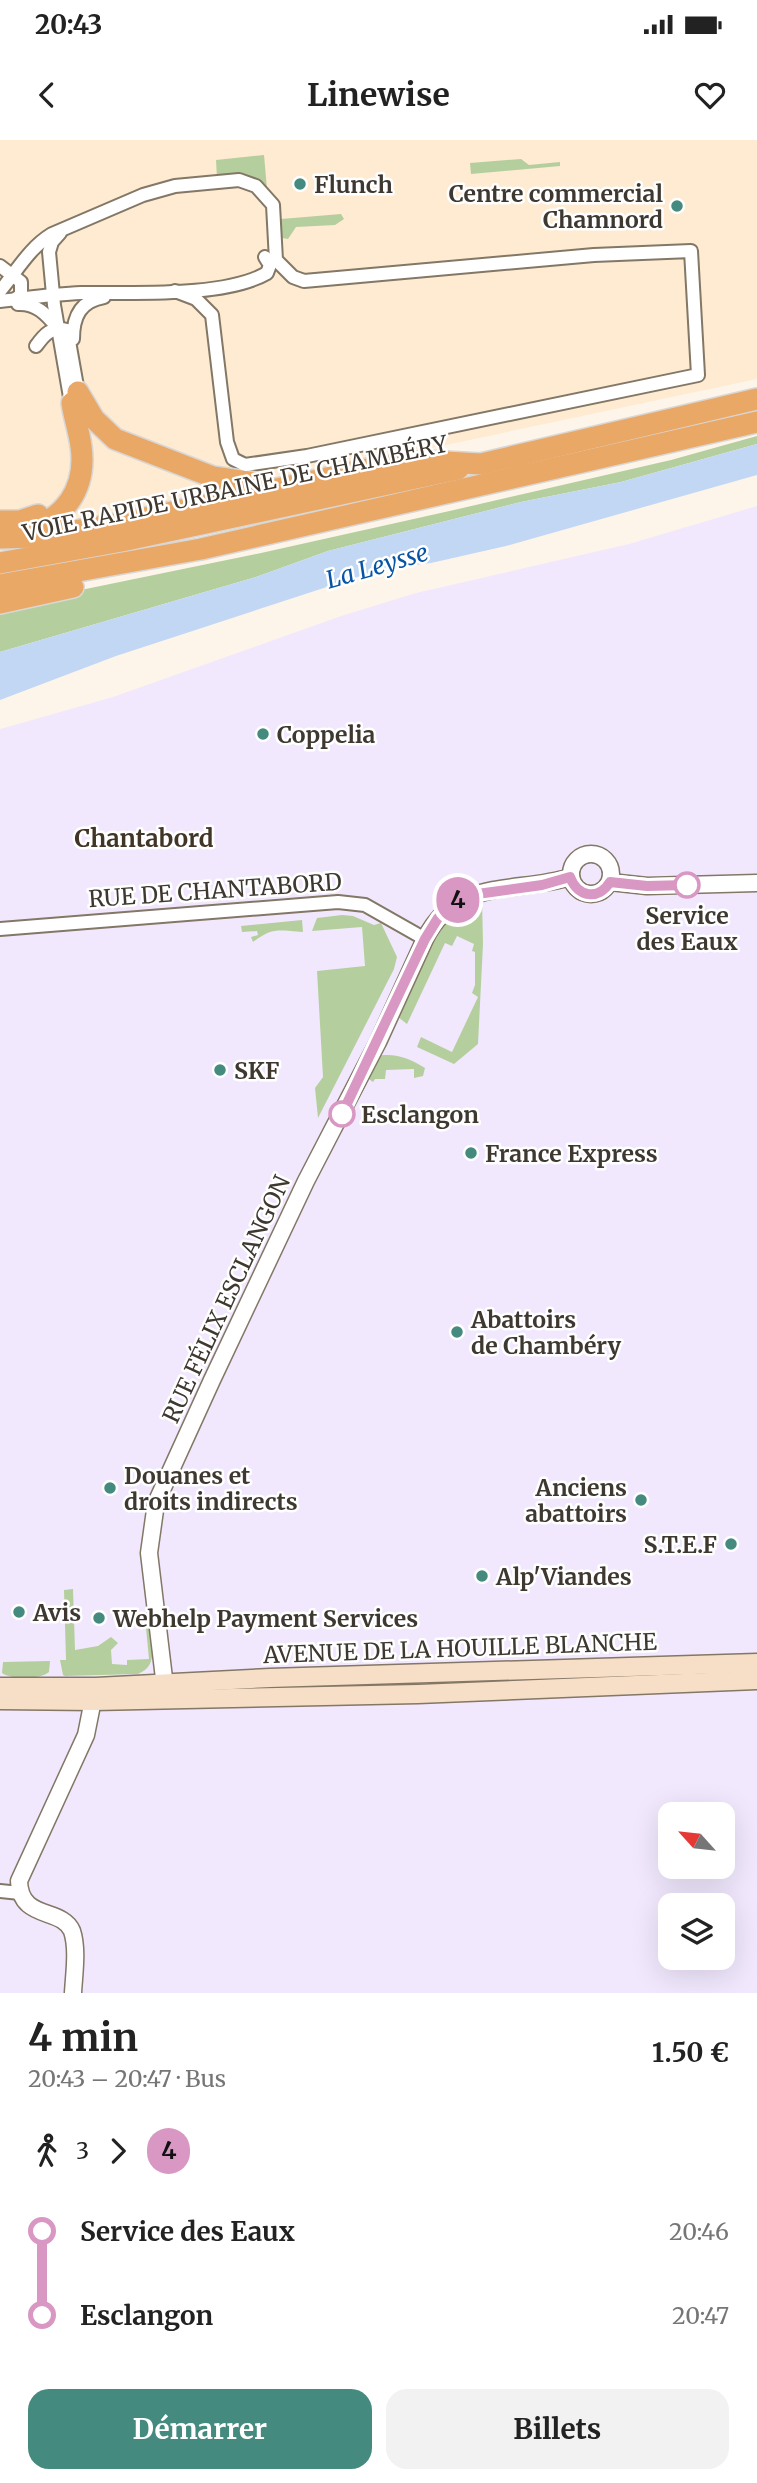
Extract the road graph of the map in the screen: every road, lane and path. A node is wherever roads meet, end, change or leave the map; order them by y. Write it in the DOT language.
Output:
graph roads {
  1 [pos="64,229"];
  2 [pos="265,257"];
  3 [pos="0,266"];
  4 [pos="12,275"];
  5 [pos="0,291"];
  6 [pos="175,291"];
  7 [pos="128,293"];
  8 [pos="53,295"];
  9 [pos="14,300"];
  10 [pos="0,304"];
  11 [pos="58,328"];
  12 [pos="36,346"];
  13 [pos="73,357"];
  14 [pos="75,398"];
  15 [pos="757,399"];
  16 [pos="757,422"];
  17 [pos="481,464"];
  18 [pos="267,490"];
  19 [pos="67,495"];
  20 [pos="0,521"];
  21 [pos="0,537"];
  22 [pos="201,550"];
  23 [pos="0,563"];
  24 [pos="0,585"];
  25 [pos="0,603"];
  26 [pos="570,877"];
  27 [pos="610,882"];
  28 [pos="757,883"];
  29 [pos="0,929"];
  30 [pos="425,939"];
  31 [pos="757,1663"];
  32 [pos="757,1680"];
  33 [pos="0,1686"];
  34 [pos="166,1691"];
  35 [pos="95,1694"];
  36 [pos="0,1700"];
  37 [pos="0,1891"];
  38 [pos="20,1893"];
  39 [pos="73,1993"];
  1 -- 4 [label="street"];
  1 -- 6 [label="street"];
  1 -- 8 [label="street"];
  2 -- 6 [label="street"];
  3 -- 4 [label="street"];
  4 -- 5 [label="street"];
  4 -- 9 [label="street"];
  6 -- 7 [label="street"];
  7 -- 8 [label="street"];
  7 -- 13 [label="street"];
  8 -- 9 [label="street"];
  8 -- 11 [label="street"];
  9 -- 10 [label="street"];
  10 -- 11 [label="street"];
  11 -- 12 [label="street"];
  11 -- 13 [label="street"];
  11 -- 14 [label="street"];
  13 -- 14 [label="street"];
  14 -- 18 [label="highway"];
  14 -- 19 [label="highway"];
  15 -- 17 [label="highway, VOIE RAPIDE URBAINE DE CHAMBÉRY"];
  16 -- 22 [label="highway"];
  17 -- 18 [label="highway"];
  17 -- 23 [label="highway, VOIE RAPIDE URBAINE DE CHAMBÉRY"];
  18 -- 21 [label="highway"];
  19 -- 20 [label="highway"];
  19 -- 21 [label="highway"];
  22 -- 24 [label="highway"];
  22 -- 25 [label="highway"];
  26 -- 27 [label="street"];
  26 -- 27 [label="street"];
  26 -- 30 [label="street"];
  27 -- 28 [label="street"];
  29 -- 30 [label="street, RUE DE CHANTABORD"];
  30 -- 34 [label="street, RUE FÉLIX ESCLANGON"];
  31 -- 34 [label="main road, AVENUE DE LA HOUILLE BLANCHE"];
  32 -- 34 [label="main road, AVENUE DE LA HOUILLE BLANCHE"];
  33 -- 35 [label="main road"];
  34 -- 35 [label="main road"];
  35 -- 36 [label="main road"];
  35 -- 38 [label="street"];
  37 -- 38 [label="street"];
  38 -- 39 [label="street"];
}
